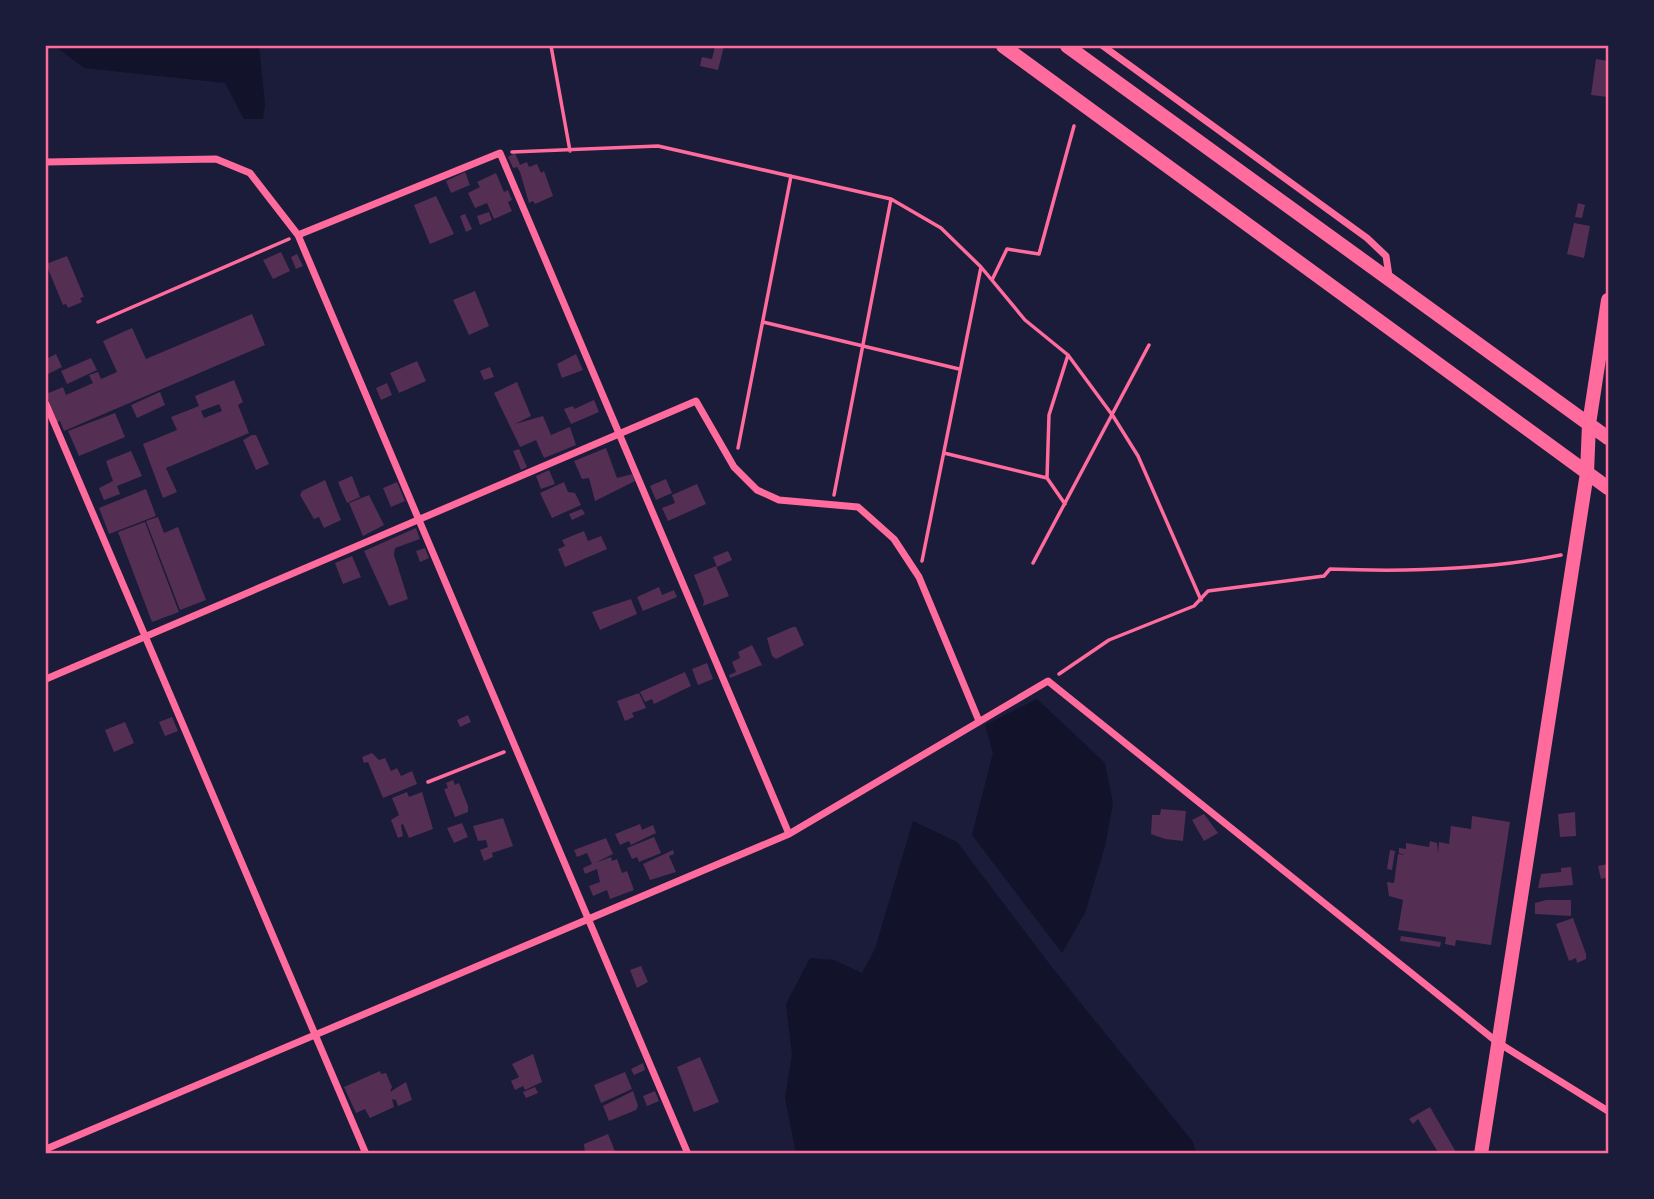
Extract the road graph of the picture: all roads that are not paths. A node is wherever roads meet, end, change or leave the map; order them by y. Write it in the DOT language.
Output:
graph roads {
  1 [pos="1003,46"];
  2 [pos="1067,46"];
  3 [pos="1103,46"];
  4 [pos="46,163"];
  5 [pos="298,235"];
  6 [pos="1389,278"];
  7 [pos="1608,300"];
  8 [pos="46,404"];
  9 [pos="1589,424"];
  10 [pos="620,432"];
  11 [pos="1608,438"];
  12 [pos="1587,472"];
  13 [pos="1608,488"];
  14 [pos="421,519"];
  15 [pos="145,636"];
  16 [pos="46,679"];
  17 [pos="979,721"];
  18 [pos="789,834"];
  19 [pos="588,917"];
  20 [pos="316,1034"];
  21 [pos="1497,1042"];
  22 [pos="1608,1111"];
  23 [pos="46,1149"];
  24 [pos="366,1153"];
  25 [pos="688,1153"];
  26 [pos="1480,1153"];
  1 -- 12 [label="highway"];
  2 -- 6 [label="highway"];
  3 -- 6 [label="street"];
  4 -- 5 [label="street"];
  5 -- 10 [label="street"];
  5 -- 14 [label="street"];
  6 -- 9 [label="highway"];
  7 -- 9 [label="highway"];
  8 -- 15 [label="street"];
  9 -- 11 [label="highway"];
  9 -- 12 [label="highway"];
  10 -- 14 [label="street"];
  10 -- 17 [label="street"];
  10 -- 18 [label="street"];
  12 -- 13 [label="highway"];
  12 -- 21 [label="highway"];
  14 -- 15 [label="street"];
  14 -- 19 [label="street"];
  15 -- 16 [label="street"];
  15 -- 20 [label="street"];
  17 -- 18 [label="street"];
  17 -- 21 [label="street"];
  18 -- 19 [label="street"];
  19 -- 20 [label="street"];
  19 -- 25 [label="street"];
  20 -- 23 [label="street"];
  20 -- 24 [label="street"];
  21 -- 22 [label="street"];
  21 -- 26 [label="highway"];
}
